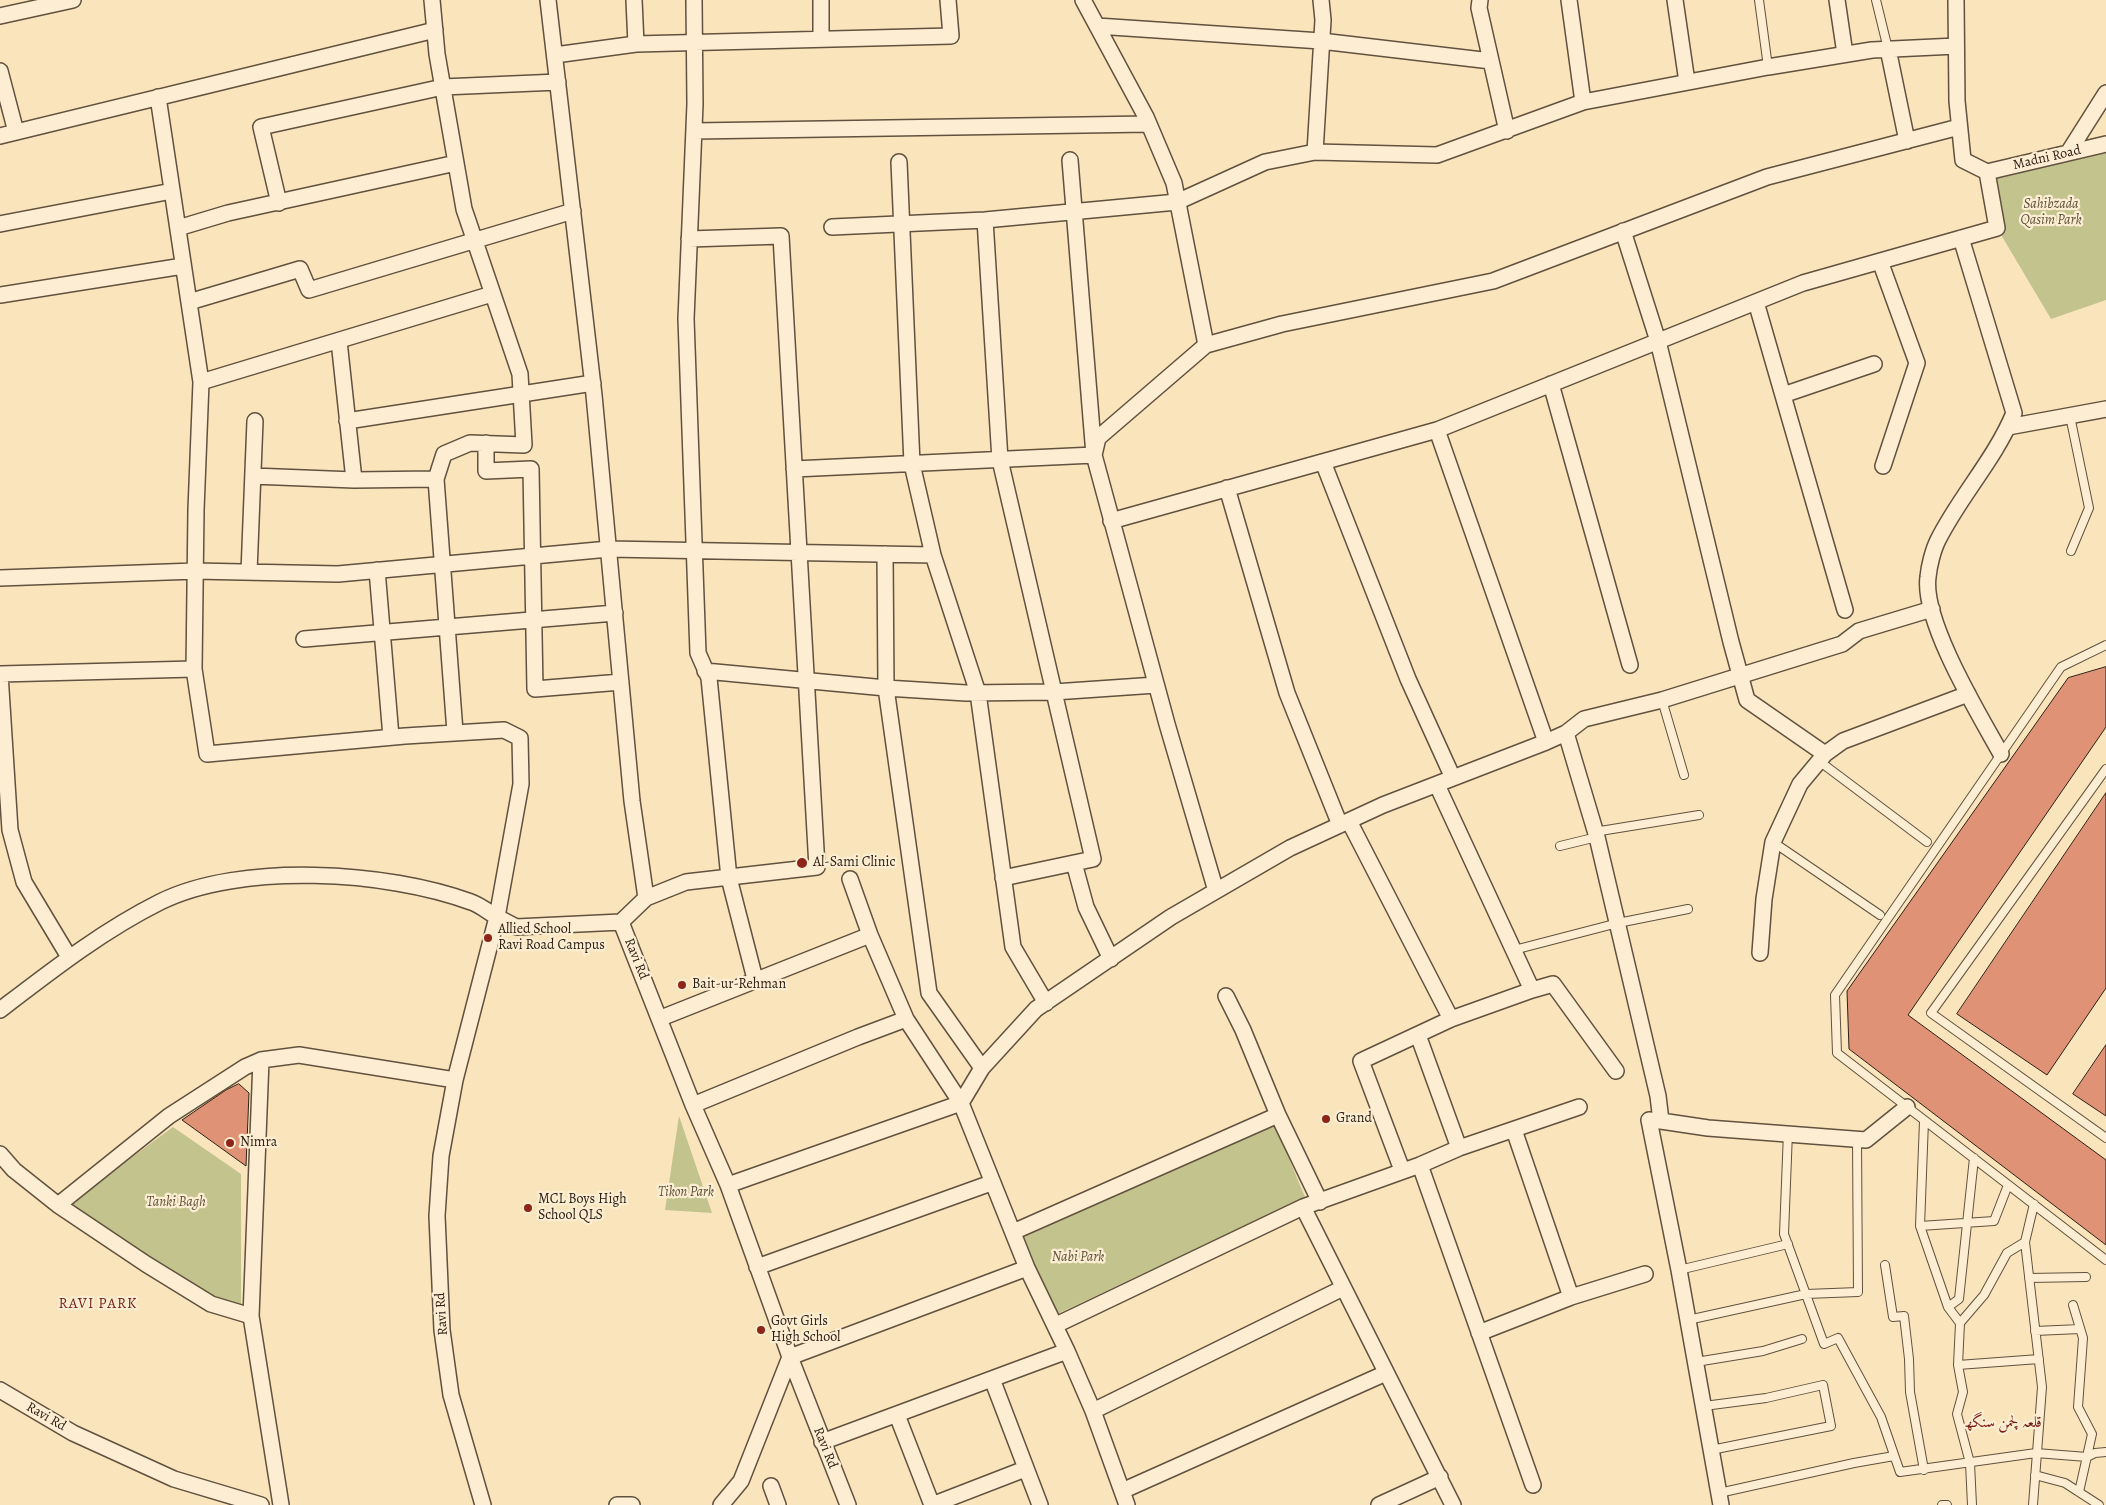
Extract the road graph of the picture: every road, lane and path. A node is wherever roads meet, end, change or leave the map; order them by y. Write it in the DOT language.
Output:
graph roads {
  1 [pos="73,0"];
  2 [pos="432,0"];
  3 [pos="548,0"];
  4 [pos="634,0"];
  5 [pos="694,0"];
  6 [pos="821,0"];
  7 [pos="948,0"];
  8 [pos="1083,0"];
  9 [pos="1322,0"];
  10 [pos="1480,0"];
  11 [pos="1569,0"];
  12 [pos="1675,0"];
  13 [pos="1759,0"];
  14 [pos="1838,0"];
  15 [pos="1876,0"];
  16 [pos="1956,0"];
  17 [pos="0,16"];
  18 [pos="1097,26"];
  19 [pos="435,30"];
  20 [pos="821,39"];
  21 [pos="1321,41"];
  22 [pos="695,42"];
  23 [pos="636,44"];
  24 [pos="1956,46"];
  25 [pos="1888,49"];
  26 [pos="1845,54"];
  27 [pos="554,55"];
  28 [pos="1491,61"];
  29 [pos="1768,67"];
  30 [pos="0,71"];
  31 [pos="558,82"];
  32 [pos="1688,82"];
  33 [pos="443,87"];
  34 [pos="2106,93"];
  35 [pos="158,97"];
  36 [pos="1583,102"];
  37 [pos="1148,124"];
  38 [pos="1959,127"];
  39 [pos="694,130"];
  40 [pos="1507,130"];
  41 [pos="16,132"];
  42 [pos="0,136"];
  43 [pos="1908,141"];
  44 [pos="2106,144"];
  45 [pos="1315,152"];
  46 [pos="2068,153"];
  47 [pos="1070,160"];
  48 [pos="899,162"];
  49 [pos="456,163"];
  50 [pos="1987,172"];
  51 [pos="172,191"];
  52 [pos="1177,202"];
  53 [pos="279,203"];
  54 [pos="573,210"];
  55 [pos="1074,212"];
  56 [pos="985,220"];
  57 [pos="0,224"];
  58 [pos="902,224"];
  59 [pos="832,227"];
  60 [pos="178,228"];
  61 [pos="1623,231"];
  62 [pos="1961,238"];
  63 [pos="689,239"];
  64 [pos="474,241"];
  65 [pos="1880,261"];
  66 [pos="183,266"];
  67 [pos="492,294"];
  68 [pos="0,295"];
  69 [pos="189,302"];
  70 [pos="1756,302"];
  71 [pos="1658,341"];
  72 [pos="339,342"];
  73 [pos="1206,345"];
  74 [pos="1874,364"];
  75 [pos="201,382"];
  76 [pos="593,383"];
  77 [pos="1551,384"];
  78 [pos="521,394"];
  79 [pos="1783,395"];
  80 [pos="2106,409"];
  81 [pos="2070,416"];
  82 [pos="255,420"];
  83 [pos="348,421"];
  84 [pos="2008,428"];
  85 [pos="1437,430"];
  86 [pos="486,443"];
  87 [pos="1094,455"];
  88 [pos="1000,460"];
  89 [pos="1323,462"];
  90 [pos="912,464"];
  91 [pos="1883,466"];
  92 [pos="794,470"];
  93 [pos="254,476"];
  94 [pos="436,479"];
  95 [pos="354,480"];
  96 [pos="1228,488"];
  97 [pos="1111,521"];
  98 [pos="609,549"];
  99 [pos="694,551"];
  100 [pos="2071,551"];
  101 [pos="798,552"];
  102 [pos="885,554"];
  103 [pos="933,555"];
  104 [pos="533,557"];
  105 [pos="442,563"];
  106 [pos="377,570"];
  107 [pos="195,571"];
  108 [pos="249,572"];
  109 [pos="0,578"];
  110 [pos="1932,609"];
  111 [pos="1845,610"];
  112 [pos="615,613"];
  113 [pos="534,620"];
  114 [pos="447,627"];
  115 [pos="382,632"];
  116 [pos="304,639"];
  117 [pos="2106,645"];
  118 [pos="1630,665"];
  119 [pos="194,669"];
  120 [pos="705,671"];
  121 [pos="0,674"];
  122 [pos="1740,676"];
  123 [pos="805,681"];
  124 [pos="621,682"];
  125 [pos="1156,685"];
  126 [pos="886,688"];
  127 [pos="1054,692"];
  128 [pos="978,693"];
  129 [pos="1968,694"];
  130 [pos="1662,700"];
  131 [pos="455,732"];
  132 [pos="1566,733"];
  133 [pos="391,737"];
  134 [pos="1546,742"];
  135 [pos="2001,754"];
  136 [pos="1822,758"];
  137 [pos="2106,769"];
  138 [pos="1684,775"];
  139 [pos="1453,778"];
  140 [pos="1437,784"];
  141 [pos="1699,815"];
  142 [pos="1345,823"];
  143 [pos="1596,835"];
  144 [pos="1773,842"];
  145 [pos="1926,842"];
  146 [pos="1560,846"];
  147 [pos="1074,863"];
  148 [pos="729,878"];
  149 [pos="1003,878"];
  150 [pos="850,879"];
  151 [pos="1216,891"];
  152 [pos="646,898"];
  153 [pos="1688,910"];
  154 [pos="1880,915"];
  155 [pos="496,918"];
  156 [pos="621,922"];
  157 [pos="1618,923"];
  158 [pos="870,935"];
  159 [pos="1514,950"];
  160 [pos="1760,953"];
  161 [pos="69,957"];
  162 [pos="1111,959"];
  163 [pos="755,979"];
  164 [pos="1532,990"];
  165 [pos="1226,996"];
  166 [pos="1046,1003"];
  167 [pos="0,1010"];
  168 [pos="660,1018"];
  169 [pos="906,1019"];
  170 [pos="1451,1019"];
  171 [pos="1418,1035"];
  172 [pos="261,1060"];
  173 [pos="982,1068"];
  174 [pos="1616,1072"];
  175 [pos="454,1080"];
  176 [pos="960,1103"];
  177 [pos="693,1105"];
  178 [pos="1579,1107"];
  179 [pos="1907,1108"];
  180 [pos="1278,1114"];
  181 [pos="1924,1120"];
  182 [pos="1661,1121"];
  183 [pos="1514,1130"];
  184 [pos="1788,1132"];
  185 [pos="2106,1138"];
  186 [pos="1857,1139"];
  187 [pos="1458,1148"];
  188 [pos="0,1154"];
  189 [pos="1974,1158"];
  190 [pos="1420,1165"];
  191 [pos="1402,1170"];
  192 [pos="991,1183"];
  193 [pos="728,1185"];
  194 [pos="2008,1185"];
  195 [pos="1320,1202"];
  196 [pos="2034,1204"];
  197 [pos="58,1205"];
  198 [pos="1304,1207"];
  199 [pos="1965,1223"];
  200 [pos="1920,1226"];
  201 [pos="1013,1232"];
  202 [pos="2025,1242"];
  203 [pos="1788,1244"];
  204 [pos="2106,1260"];
  205 [pos="1885,1265"];
  206 [pos="757,1267"];
  207 [pos="1027,1268"];
  208 [pos="1679,1270"];
  209 [pos="1645,1274"];
  210 [pos="2086,1277"];
  211 [pos="2029,1278"];
  212 [pos="1343,1288"];
  213 [pos="1806,1294"];
  214 [pos="1571,1297"];
  215 [pos="2073,1305"];
  216 [pos="1948,1307"];
  217 [pos="251,1316"];
  218 [pos="1688,1320"];
  219 [pos="1960,1323"];
  220 [pos="1056,1325"];
  221 [pos="2080,1329"];
  222 [pos="2035,1331"];
  223 [pos="1478,1333"];
  224 [pos="1802,1339"];
  225 [pos="1067,1351"];
  226 [pos="790,1357"];
  227 [pos="2039,1359"];
  228 [pos="1696,1362"];
  229 [pos="1958,1365"];
  230 [pos="1386,1373"];
  231 [pos="992,1379"];
  232 [pos="0,1390"];
  233 [pos="1704,1406"];
  234 [pos="1093,1412"];
  235 [pos="897,1415"];
  236 [pos="822,1442"];
  237 [pos="1711,1450"];
  238 [pos="2106,1452"];
  239 [pos="2036,1453"];
  240 [pos="1894,1456"];
  241 [pos="2087,1457"];
  242 [pos="1970,1463"];
  243 [pos="1026,1469"];
  244 [pos="1924,1470"];
  245 [pos="2035,1475"];
  246 [pos="1440,1477"];
  247 [pos="1533,1485"];
  248 [pos="771,1486"];
  249 [pos="2079,1492"];
  250 [pos="1125,1498"];
  251 [pos="1720,1499"];
  252 [pos="261,1505"];
  253 [pos="281,1505"];
  254 [pos="483,1505"];
  255 [pos="617,1505"];
  256 [pos="632,1505"];
  257 [pos="721,1505"];
  258 [pos="778,1505"];
  259 [pos="848,1505"];
  260 [pos="1040,1505"];
  261 [pos="1379,1505"];
  262 [pos="1453,1505"];
  263 [pos="1942,1505"];
  264 [pos="1947,1505"];
  265 [pos="1972,1505"];
  266 [pos="2033,1505"];
  267 [pos="2099,1505"];
  1 -- 17 [label="street"];
  2 -- 19 [label="street"];
  3 -- 27 [label="street"];
  4 -- 23 [label="street"];
  5 -- 22 [label="street"];
  6 -- 20 [label="street"];
  7 -- 20 [label="street"];
  8 -- 18 [label="street"];
  9 -- 21 [label="street"];
  10 -- 28 [label="street"];
  11 -- 36 [label="street"];
  12 -- 32 [label="street"];
  13 -- 29 [label="lane"];
  14 -- 26 [label="street"];
  15 -- 25 [label="lane"];
  16 -- 24 [label="street"];
  18 -- 21 [label="street"];
  18 -- 37 [label="street"];
  19 -- 33 [label="street"];
  19 -- 35 [label="street"];
  20 -- 22 [label="street"];
  21 -- 28 [label="street"];
  21 -- 45 [label="street"];
  22 -- 23 [label="street"];
  22 -- 39 [label="street"];
  23 -- 27 [label="street"];
  24 -- 25 [label="street"];
  24 -- 38 [label="street"];
  25 -- 26 [label="street"];
  25 -- 43 [label="street"];
  26 -- 29 [label="street"];
  27 -- 31 [label="street"];
  28 -- 40 [label="street"];
  29 -- 32 [label="street"];
  30 -- 41 [label="street"];
  31 -- 33 [label="street"];
  31 -- 54 [label="street"];
  32 -- 36 [label="street"];
  33 -- 49 [label="street"];
  33 -- 53 [label="street"];
  34 -- 46 [label="street"];
  35 -- 41 [label="street"];
  35 -- 51 [label="street"];
  36 -- 40 [label="street"];
  37 -- 39 [label="street"];
  37 -- 52 [label="street"];
  38 -- 43 [label="street"];
  38 -- 50 [label="street"];
  39 -- 63 [label="street"];
  40 -- 45 [label="street"];
  41 -- 42 [label="street"];
  43 -- 61 [label="street"];
  44 -- 46 [label="street, Madni Road"];
  45 -- 52 [label="street"];
  46 -- 50 [label="street, Madni Road"];
  47 -- 55 [label="street"];
  48 -- 58 [label="street"];
  49 -- 53 [label="street"];
  49 -- 64 [label="street"];
  50 -- 62 [label="street"];
  51 -- 57 [label="street"];
  51 -- 60 [label="street"];
  52 -- 55 [label="street"];
  52 -- 73 [label="street"];
  53 -- 60 [label="street"];
  54 -- 64 [label="street"];
  54 -- 76 [label="street"];
  55 -- 56 [label="street"];
  55 -- 87 [label="street"];
  56 -- 58 [label="street"];
  56 -- 88 [label="street"];
  58 -- 59 [label="street"];
  58 -- 90 [label="street"];
  60 -- 66 [label="street"];
  61 -- 71 [label="street"];
  61 -- 73 [label="street"];
  62 -- 65 [label="street"];
  62 -- 84 [label="street"];
  63 -- 92 [label="street"];
  63 -- 99 [label="street"];
  64 -- 67 [label="street"];
  64 -- 69 [label="street"];
  65 -- 70 [label="street"];
  65 -- 91 [label="street"];
  66 -- 68 [label="street"];
  66 -- 69 [label="street"];
  67 -- 72 [label="street"];
  67 -- 78 [label="street"];
  69 -- 75 [label="street"];
  70 -- 71 [label="street"];
  70 -- 79 [label="street"];
  71 -- 77 [label="street"];
  71 -- 122 [label="street"];
  72 -- 75 [label="street"];
  72 -- 83 [label="street"];
  73 -- 87 [label="street"];
  74 -- 79 [label="street"];
  75 -- 107 [label="street"];
  76 -- 78 [label="street"];
  76 -- 98 [label="street"];
  77 -- 85 [label="street"];
  77 -- 118 [label="street"];
  78 -- 83 [label="street"];
  78 -- 86 [label="street"];
  79 -- 111 [label="street"];
  80 -- 81 [label="street"];
  81 -- 84 [label="street"];
  81 -- 100 [label="lane"];
  82 -- 93 [label="street"];
  83 -- 95 [label="street"];
  84 -- 110 [label="street"];
  85 -- 89 [label="street"];
  85 -- 134 [label="street"];
  86 -- 94 [label="street"];
  86 -- 104 [label="street"];
  87 -- 88 [label="street"];
  87 -- 97 [label="street"];
  88 -- 90 [label="street"];
  88 -- 127 [label="street"];
  89 -- 96 [label="street"];
  89 -- 139 [label="street"];
  90 -- 92 [label="street"];
  90 -- 103 [label="street"];
  92 -- 101 [label="street"];
  93 -- 95 [label="street"];
  93 -- 108 [label="street"];
  94 -- 95 [label="street"];
  94 -- 105 [label="street"];
  96 -- 97 [label="street"];
  96 -- 142 [label="street"];
  97 -- 125 [label="street"];
  98 -- 99 [label="street"];
  98 -- 104 [label="street"];
  98 -- 112 [label="street"];
  99 -- 101 [label="street"];
  99 -- 120 [label="street"];
  101 -- 102 [label="street"];
  101 -- 123 [label="street"];
  102 -- 103 [label="street"];
  102 -- 126 [label="street"];
  103 -- 128 [label="street"];
  104 -- 105 [label="street"];
  104 -- 113 [label="street"];
  105 -- 106 [label="street"];
  105 -- 114 [label="street"];
  106 -- 108 [label="street"];
  106 -- 115 [label="street"];
  107 -- 108 [label="street"];
  107 -- 109 [label="street"];
  107 -- 119 [label="street"];
  110 -- 122 [label="street"];
  110 -- 129 [label="street"];
  112 -- 113 [label="street"];
  112 -- 124 [label="street"];
  113 -- 114 [label="street"];
  113 -- 124 [label="street"];
  114 -- 115 [label="street"];
  114 -- 131 [label="street"];
  115 -- 116 [label="street"];
  115 -- 133 [label="street"];
  117 -- 135 [label="lane"];
  119 -- 121 [label="street"];
  119 -- 133 [label="street"];
  120 -- 123 [label="street"];
  120 -- 148 [label="street"];
  121 -- 161 [label="street"];
  122 -- 130 [label="street"];
  122 -- 136 [label="street"];
  123 -- 126 [label="street"];
  123 -- 148 [label="street"];
  124 -- 152 [label="street"];
  125 -- 127 [label="street"];
  125 -- 151 [label="street"];
  126 -- 128 [label="street"];
  126 -- 173 [label="street"];
  127 -- 128 [label="street"];
  127 -- 147 [label="street"];
  128 -- 149 [label="street"];
  129 -- 135 [label="street"];
  129 -- 136 [label="street"];
  130 -- 132 [label="street"];
  130 -- 138 [label="lane"];
  131 -- 133 [label="street"];
  131 -- 155 [label="street"];
  132 -- 134 [label="street"];
  132 -- 143 [label="street"];
  134 -- 139 [label="street"];
  135 -- 179 [label="lane"];
  136 -- 144 [label="street"];
  136 -- 145 [label="lane"];
  137 -- 185 [label="lane"];
  139 -- 140 [label="street"];
  140 -- 142 [label="street"];
  140 -- 159 [label="street"];
  141 -- 143 [label="lane"];
  142 -- 151 [label="street"];
  142 -- 170 [label="street"];
  143 -- 146 [label="lane"];
  143 -- 157 [label="street"];
  144 -- 154 [label="lane"];
  144 -- 160 [label="street"];
  147 -- 149 [label="street"];
  147 -- 162 [label="street"];
  148 -- 152 [label="street"];
  148 -- 163 [label="street"];
  149 -- 166 [label="street"];
  150 -- 158 [label="street"];
  151 -- 162 [label="street"];
  152 -- 156 [label="street"];
  153 -- 157 [label="lane"];
  155 -- 156 [label="street, Ravi Rd"];
  155 -- 161 [label="street"];
  155 -- 175 [label="street, Ravi Rd"];
  156 -- 168 [label="street, Ravi Rd"];
  157 -- 159 [label="lane"];
  157 -- 182 [label="street"];
  158 -- 163 [label="street"];
  158 -- 169 [label="street"];
  159 -- 164 [label="street"];
  161 -- 167 [label="street"];
  162 -- 166 [label="street"];
  163 -- 168 [label="street"];
  164 -- 170 [label="street"];
  164 -- 174 [label="street"];
  165 -- 180 [label="street"];
  166 -- 173 [label="street"];
  168 -- 177 [label="street, Ravi Rd"];
  169 -- 176 [label="street"];
  169 -- 177 [label="street"];
  170 -- 171 [label="street"];
  171 -- 187 [label="street"];
  171 -- 191 [label="street"];
  172 -- 175 [label="street"];
  172 -- 197 [label="street"];
  172 -- 217 [label="street"];
  173 -- 176 [label="street"];
  175 -- 254 [label="street, Ravi Rd"];
  176 -- 192 [label="street"];
  176 -- 193 [label="street"];
  177 -- 193 [label="street, Ravi Rd"];
  178 -- 183 [label="street"];
  179 -- 181 [label="lane"];
  179 -- 186 [label="street"];
  180 -- 195 [label="street"];
  180 -- 201 [label="street"];
  181 -- 189 [label="lane"];
  181 -- 200 [label="lane"];
  182 -- 184 [label="street"];
  182 -- 208 [label="street"];
  183 -- 187 [label="street"];
  183 -- 214 [label="street"];
  184 -- 186 [label="street"];
  184 -- 203 [label="lane"];
  186 -- 213 [label="lane"];
  187 -- 190 [label="street"];
  188 -- 197 [label="street"];
  189 -- 194 [label="lane"];
  189 -- 199 [label="lane"];
  190 -- 191 [label="street"];
  190 -- 223 [label="street"];
  191 -- 195 [label="street"];
  192 -- 201 [label="street"];
  192 -- 206 [label="street"];
  193 -- 206 [label="street, Ravi Rd"];
  194 -- 196 [label="lane"];
  194 -- 199 [label="lane"];
  195 -- 198 [label="street"];
  196 -- 202 [label="lane"];
  196 -- 204 [label="lane"];
  197 -- 217 [label="street"];
  198 -- 212 [label="street"];
  198 -- 220 [label="street"];
  199 -- 200 [label="lane"];
  199 -- 216 [label="lane"];
  200 -- 216 [label="lane"];
  201 -- 207 [label="street"];
  202 -- 211 [label="lane"];
  202 -- 219 [label="lane"];
  203 -- 208 [label="lane"];
  203 -- 213 [label="lane"];
  205 -- 244 [label="lane"];
  206 -- 226 [label="street, Ravi Rd"];
  207 -- 220 [label="street"];
  207 -- 226 [label="street"];
  208 -- 218 [label="street"];
  209 -- 214 [label="street"];
  210 -- 211 [label="lane"];
  211 -- 222 [label="lane"];
  212 -- 230 [label="street"];
  212 -- 234 [label="street"];
  213 -- 218 [label="lane"];
  213 -- 240 [label="lane"];
  214 -- 223 [label="street"];
  215 -- 221 [label="lane"];
  216 -- 219 [label="lane"];
  217 -- 253 [label="street"];
  218 -- 228 [label="street"];
  219 -- 229 [label="lane"];
  220 -- 225 [label="street"];
  221 -- 222 [label="lane"];
  221 -- 241 [label="lane"];
  222 -- 227 [label="lane"];
  223 -- 247 [label="street"];
  224 -- 228 [label="lane"];
  225 -- 231 [label="street"];
  225 -- 234 [label="street"];
  226 -- 236 [label="street, Ravi Rd"];
  226 -- 257 [label="street"];
  227 -- 229 [label="lane"];
  227 -- 239 [label="lane"];
  228 -- 233 [label="street"];
  229 -- 242 [label="lane"];
  230 -- 246 [label="street"];
  230 -- 250 [label="street"];
  231 -- 235 [label="street"];
  231 -- 243 [label="street"];
  232 -- 252 [label="street, Ravi Rd"];
  233 -- 237 [label="street"];
  233 -- 237 [label="lane"];
  234 -- 250 [label="street"];
  235 -- 236 [label="street"];
  235 -- 243 [label="street"];
  236 -- 259 [label="street, Ravi Rd"];
  237 -- 251 [label="street"];
  238 -- 241 [label="lane"];
  239 -- 241 [label="lane"];
  239 -- 242 [label="lane"];
  239 -- 245 [label="lane"];
  240 -- 244 [label="lane"];
  240 -- 251 [label="lane"];
  241 -- 249 [label="lane"];
  242 -- 244 [label="lane"];
  242 -- 265 [label="lane"];
  243 -- 260 [label="street"];
  245 -- 249 [label="lane"];
  245 -- 266 [label="lane"];
  246 -- 261 [label="street"];
  246 -- 262 [label="street"];
  248 -- 258 [label="street"];
  249 -- 267 [label="lane"];
  255 -- 256 [label="street"];
  263 -- 264 [label="lane"];
}
